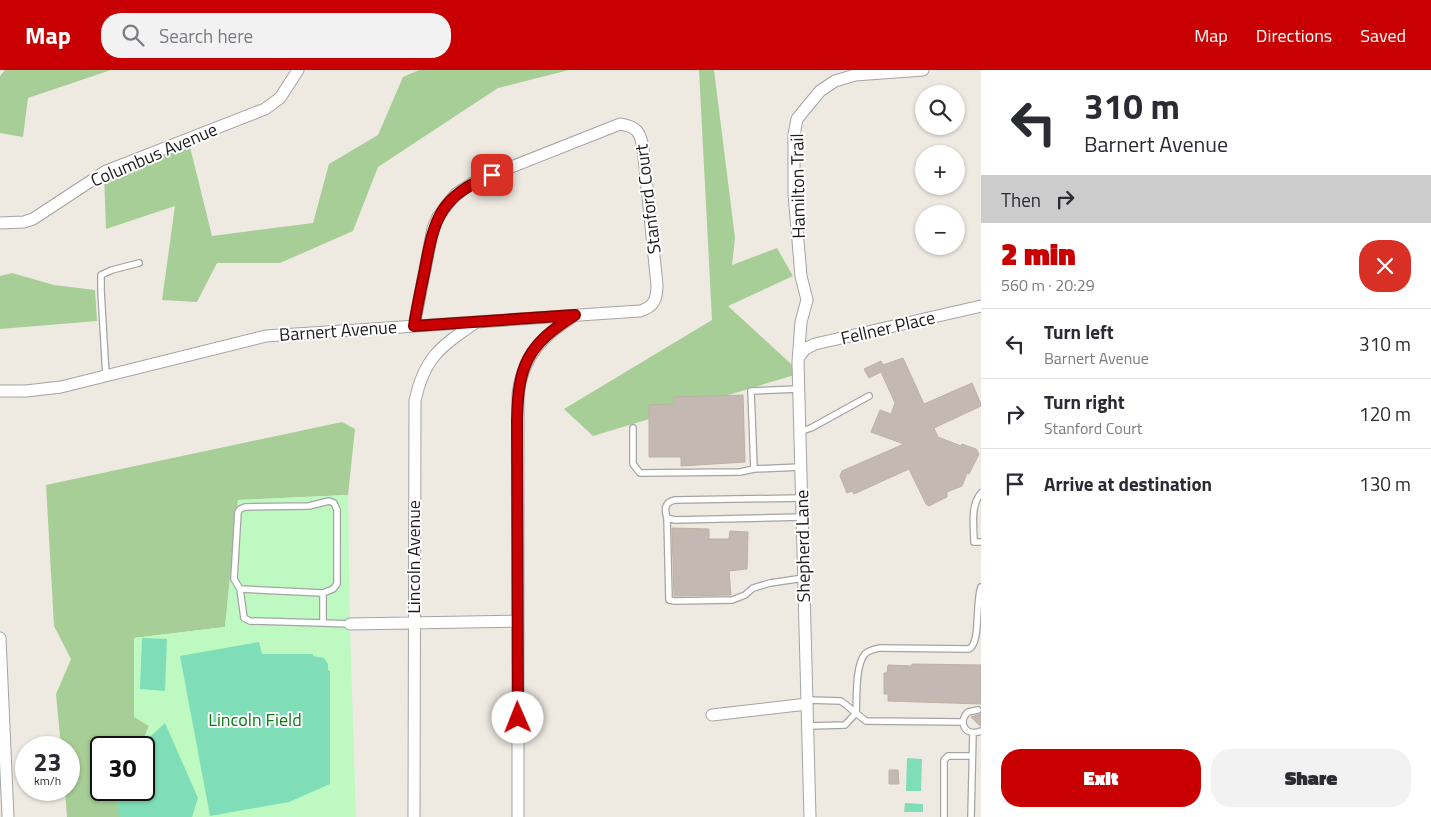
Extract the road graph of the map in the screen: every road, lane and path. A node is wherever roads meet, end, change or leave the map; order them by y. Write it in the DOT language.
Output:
graph roads {
  1 [pos="298,70"];
  2 [pos="922,70"];
  3 [pos="0,224"];
  4 [pos="139,263"];
  5 [pos="801,276"];
  6 [pos="657,278"];
  7 [pos="981,306"];
  8 [pos="575,315"];
  9 [pos="476,322"];
  10 [pos="414,326"];
  11 [pos="799,357"];
  12 [pos="106,376"];
  13 [pos="798,389"];
  14 [pos="0,391"];
  15 [pos="869,396"];
  16 [pos="633,428"];
  17 [pos="799,432"];
  18 [pos="801,467"];
  19 [pos="754,469"];
  20 [pos="981,493"];
  21 [pos="802,498"];
  22 [pos="803,517"];
  23 [pos="667,518"];
  24 [pos="981,542"];
  25 [pos="804,578"];
  26 [pos="981,587"];
  27 [pos="240,589"];
  28 [pos="323,593"];
  29 [pos="518,621"];
  30 [pos="323,623"];
  31 [pos="414,623"];
  32 [pos="350,624"];
  33 [pos="0,638"];
  34 [pos="807,702"];
  35 [pos="978,710"];
  36 [pos="856,713"];
  37 [pos="712,715"];
  38 [pos="963,722"];
  39 [pos="807,726"];
  40 [pos="981,731"];
  41 [pos="973,733"];
  42 [pos="972,756"];
  43 [pos="8,817"];
  44 [pos="414,817"];
  45 [pos="518,817"];
  46 [pos="810,817"];
  47 [pos="944,817"];
  48 [pos="971,817"];
  1 -- 3 [label="street, Columbus Avenue"];
  2 -- 5 [label="street, Hamilton Trail"];
  4 -- 12 [label="lane"];
  5 -- 11 [label="street, Shepherd Lane"];
  6 -- 8 [label="street, Barnert Avenue"];
  6 -- 10 [label="street, Stanford Court"];
  7 -- 11 [label="street, Fellner Place"];
  8 -- 9 [label="street, Barnert Avenue"];
  8 -- 29 [label="street"];
  9 -- 10 [label="street, Barnert Avenue"];
  9 -- 31 [label="street, Lincoln Avenue"];
  10 -- 12 [label="street, Barnert Avenue"];
  11 -- 13 [label="street, Shepherd Lane"];
  12 -- 14 [label="street, Barnert Avenue"];
  13 -- 17 [label="street, Shepherd Lane"];
  13 -- 19 [label="lane"];
  15 -- 17 [label="lane"];
  16 -- 19 [label="lane"];
  17 -- 18 [label="street, Shepherd Lane"];
  18 -- 19 [label="lane"];
  18 -- 21 [label="street, Shepherd Lane"];
  20 -- 24 [label="lane"];
  21 -- 22 [label="street, Shepherd Lane"];
  21 -- 23 [label="lane"];
  22 -- 23 [label="lane"];
  22 -- 25 [label="street, Shepherd Lane"];
  23 -- 25 [label="lane"];
  25 -- 34 [label="street, Shepherd Lane"];
  26 -- 36 [label="lane"];
  27 -- 28 [label="lane"];
  27 -- 28 [label="lane"];
  27 -- 30 [label="lane"];
  28 -- 30 [label="lane"];
  29 -- 31 [label="street"];
  29 -- 45 [label="street"];
  30 -- 32 [label="lane"];
  31 -- 32 [label="street"];
  31 -- 44 [label="street, Lincoln Avenue"];
  33 -- 43 [label="street"];
  34 -- 36 [label="lane"];
  34 -- 37 [label="street"];
  34 -- 39 [label="street, Shepherd Lane"];
  35 -- 38 [label="lane"];
  36 -- 38 [label="lane"];
  36 -- 39 [label="lane"];
  38 -- 41 [label="lane"];
  39 -- 46 [label="street, Shepherd Lane"];
  40 -- 41 [label="lane"];
  41 -- 42 [label="lane"];
  42 -- 47 [label="lane"];
  42 -- 48 [label="lane"];
}
